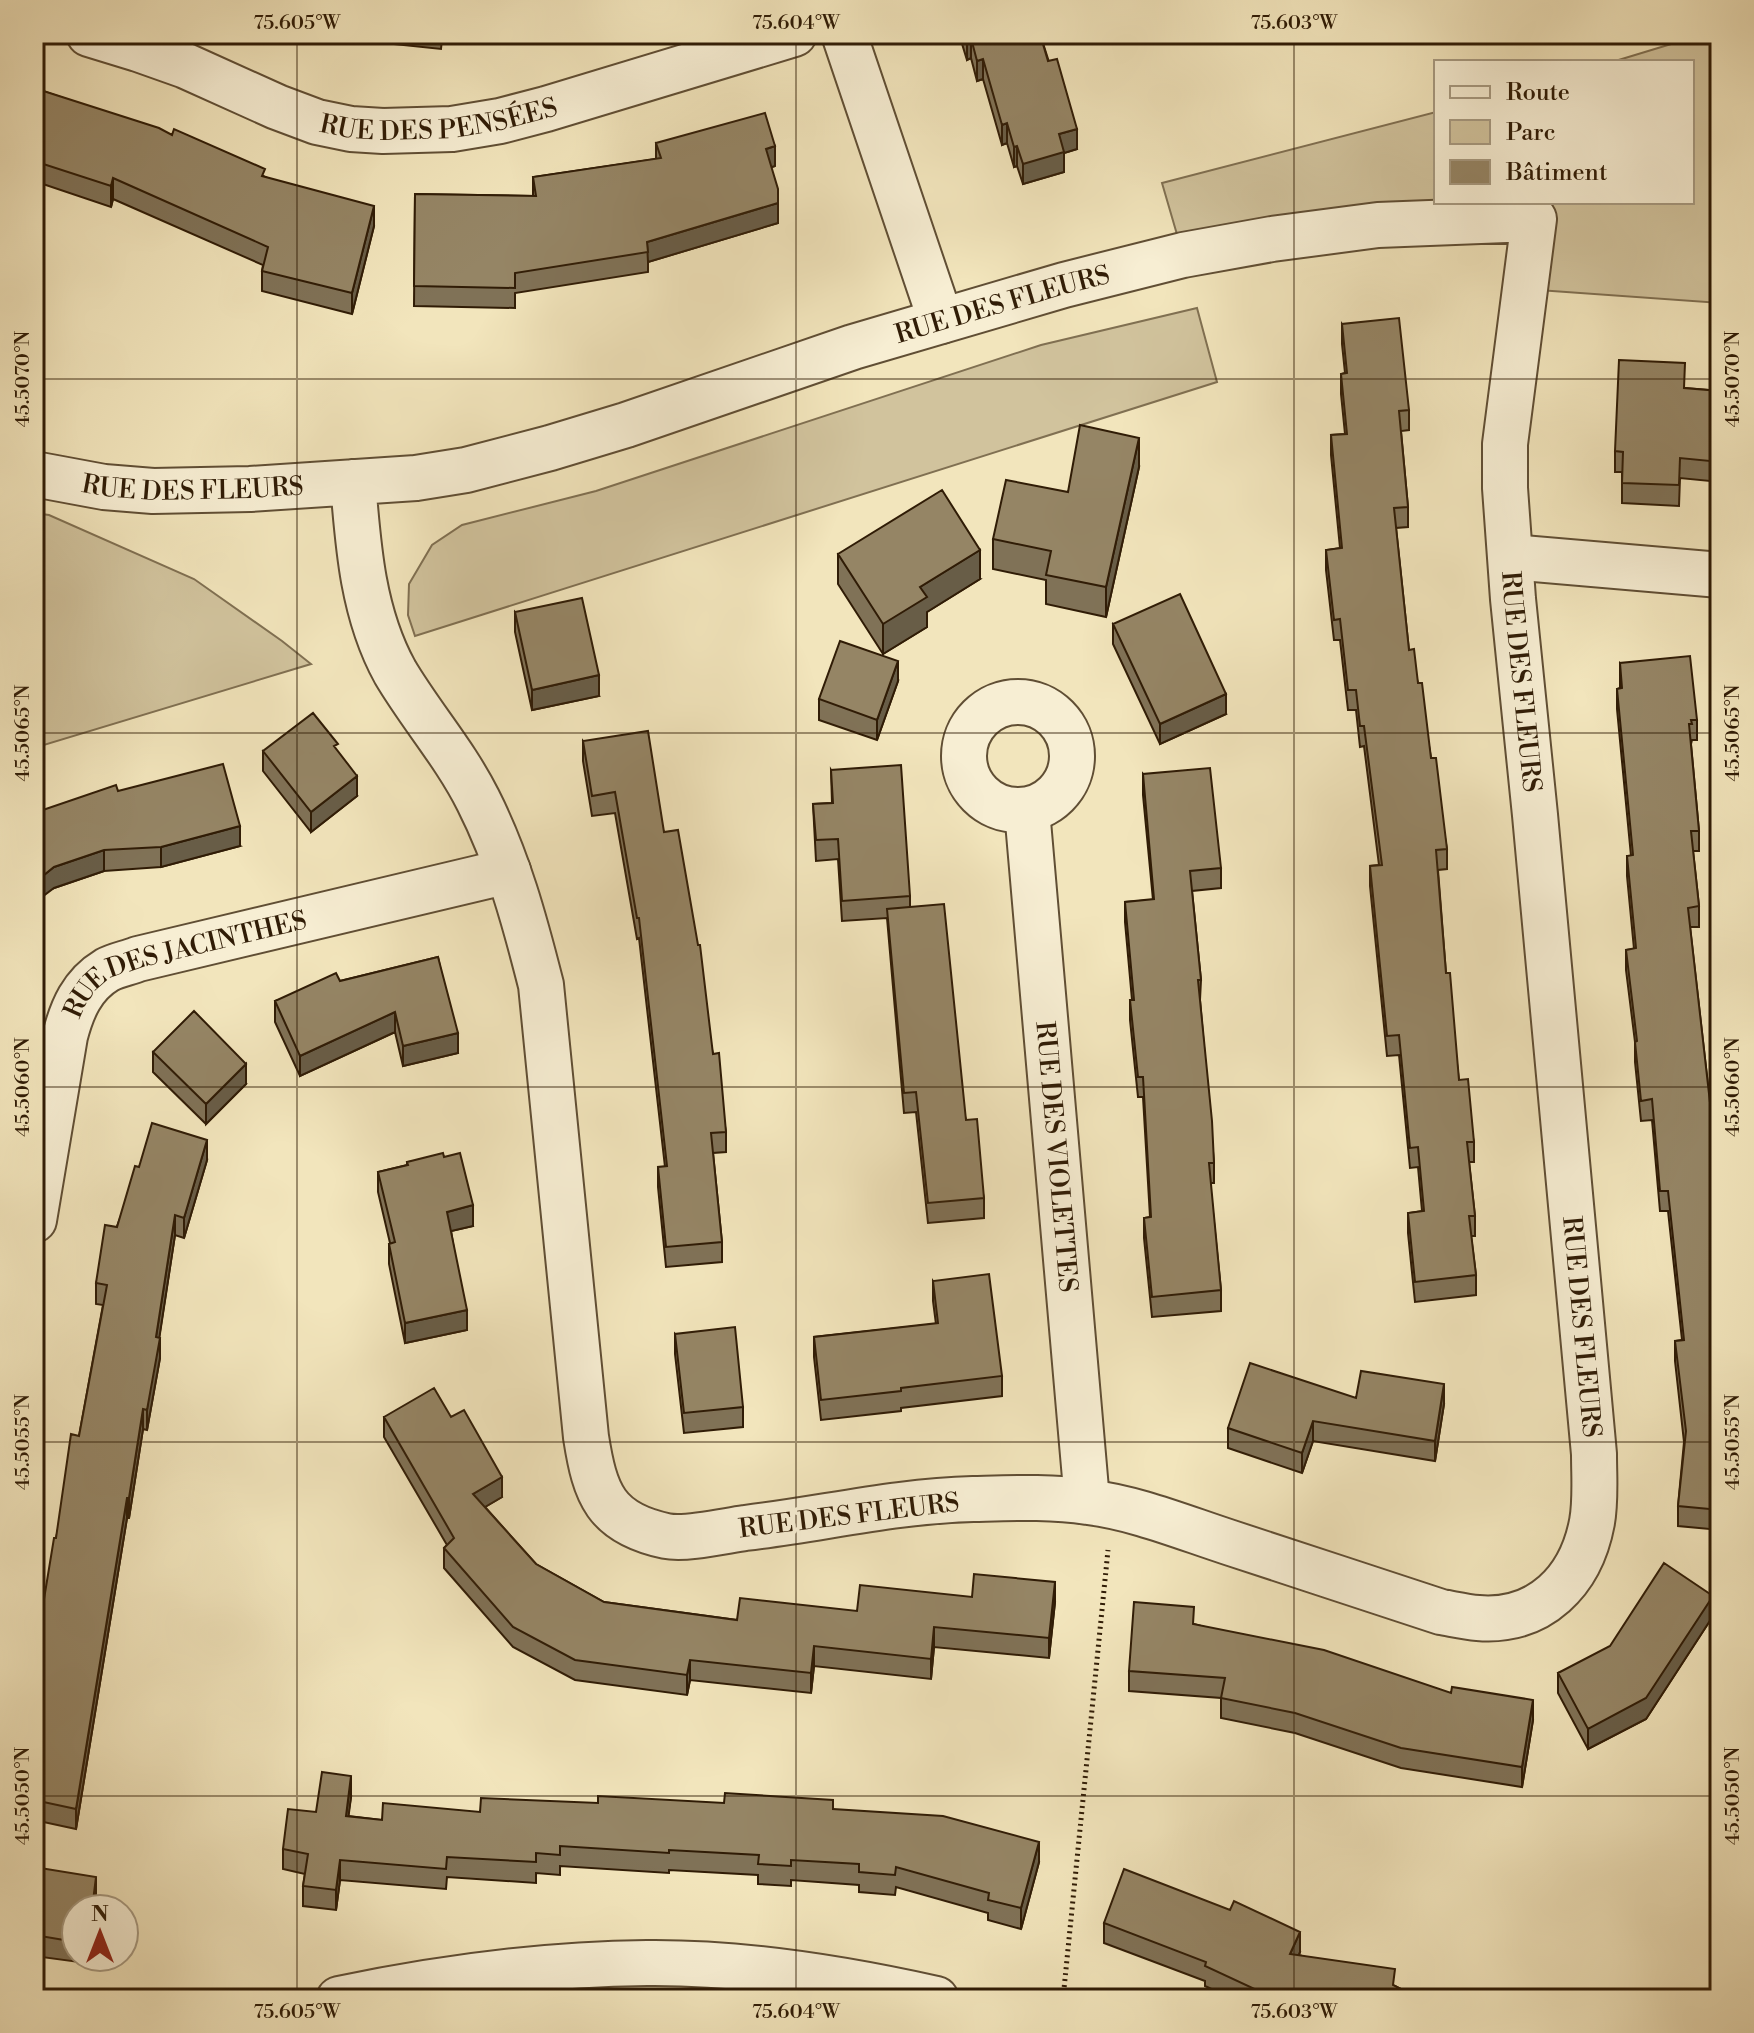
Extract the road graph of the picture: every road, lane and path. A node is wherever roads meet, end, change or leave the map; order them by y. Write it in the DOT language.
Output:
graph roads {
  1 [pos="89,34"];
  2 [pos="794,34"];
  3 [pos="844,34"];
  4 [pos="941,321"];
  5 [pos="34,474"];
  6 [pos="353,482"];
  7 [pos="1511,557"];
  8 [pos="1720,575"];
  9 [pos="1027,810"];
  10 [pos="508,871"];
  11 [pos="34,1220"];
  12 [pos="1100,1504"];
  13 [pos="339,1999"];
  14 [pos="936,1999"];
  15 [pos="1063,1999"];
  1 -- 2 [label="street, RUE DES PENSÉES"];
  3 -- 4 [label="street"];
  4 -- 6 [label="street, RUE DES FLEURS"];
  4 -- 7 [label="street, RUE DES FLEURS"];
  5 -- 6 [label="street, RUE DES FLEURS"];
  6 -- 10 [label="street, RUE DES FLEURS"];
  7 -- 8 [label="street"];
  7 -- 12 [label="street, RUE DES FLEURS"];
  9 -- 12 [label="street, RUE DES VIOLETTES"];
  10 -- 11 [label="street, RUE DES JACINTHES"];
  10 -- 12 [label="street, RUE DES FLEURS"];
  12 -- 15 [label="path"];
  13 -- 14 [label="street"];
}
